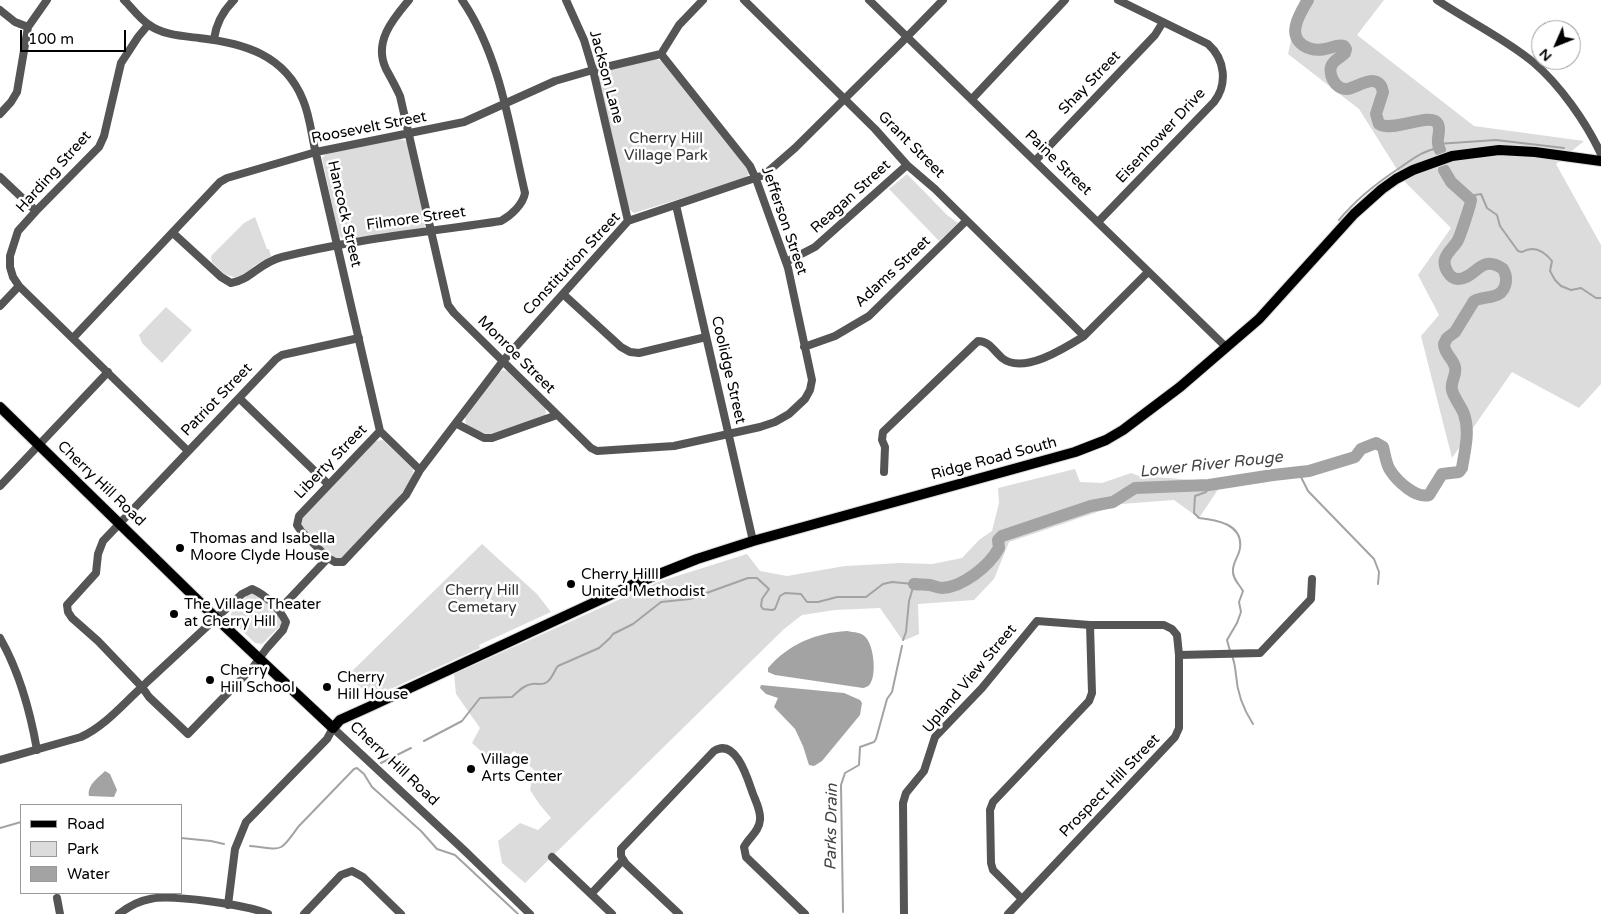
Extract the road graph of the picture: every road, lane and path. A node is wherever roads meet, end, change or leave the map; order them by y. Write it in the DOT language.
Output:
graph roads {
  1 [pos="46,0"];
  2 [pos="124,0"];
  3 [pos="234,0"];
  4 [pos="409,0"];
  5 [pos="462,0"];
  6 [pos="566,0"];
  7 [pos="703,0"];
  8 [pos="744,0"];
  9 [pos="869,0"];
  10 [pos="943,0"];
  11 [pos="1065,0"];
  12 [pos="1118,0"];
  13 [pos="1437,0"];
  14 [pos="0,10"];
  15 [pos="1163,22"];
  16 [pos="148,25"];
  17 [pos="28,27"];
  18 [pos="907,37"];
  19 [pos="214,39"];
  20 [pos="661,54"];
  21 [pos="593,70"];
  22 [pos="845,98"];
  23 [pos="972,99"];
  24 [pos="504,104"];
  25 [pos="0,114"];
  26 [pos="408,134"];
  27 [pos="316,152"];
  28 [pos="1601,154"];
  29 [pos="1035,160"];
  30 [pos="1601,161"];
  31 [pos="907,165"];
  32 [pos="0,176"];
  33 [pos="756,179"];
  34 [pos="676,205"];
  35 [pos="36,211"];
  36 [pos="628,220"];
  37 [pos="966,221"];
  38 [pos="1098,222"];
  39 [pos="431,231"];
  40 [pos="173,233"];
  41 [pos="337,244"];
  42 [pos="786,262"];
  43 [pos="1148,272"];
  44 [pos="19,286"];
  45 [pos="562,294"];
  46 [pos="0,306"];
  47 [pos="1084,336"];
  48 [pos="706,337"];
  49 [pos="73,338"];
  50 [pos="358,338"];
  51 [pos="804,347"];
  52 [pos="1226,347"];
  53 [pos="503,361"];
  54 [pos="108,372"];
  55 [pos="239,398"];
  56 [pos="0,407"];
  57 [pos="557,415"];
  58 [pos="456,424"];
  59 [pos="380,431"];
  60 [pos="729,434"];
  61 [pos="38,444"];
  62 [pos="188,451"];
  63 [pos="420,470"];
  64 [pos="884,472"];
  65 [pos="328,484"];
  66 [pos="0,486"];
  67 [pos="120,523"];
  68 [pos="753,541"];
  69 [pos="328,558"];
  70 [pos="1312,579"];
  71 [pos="278,610"];
  72 [pos="217,618"];
  73 [pos="1090,625"];
  74 [pos="0,638"];
  75 [pos="1179,656"];
  76 [pos="259,658"];
  77 [pos="142,687"];
  78 [pos="333,728"];
  79 [pos="37,750"];
  80 [pos="0,760"];
  81 [pos="552,857"];
  82 [pos="623,860"];
  83 [pos="591,894"];
  84 [pos="57,898"];
  85 [pos="1022,899"];
  86 [pos="228,905"];
  87 [pos="60,914"];
  88 [pos="119,914"];
  89 [pos="268,914"];
  90 [pos="304,914"];
  91 [pos="401,914"];
  92 [pos="530,914"];
  93 [pos="612,914"];
  94 [pos="679,914"];
  95 [pos="805,914"];
  96 [pos="904,914"];
  97 [pos="1008,914"];
  1 -- 17 [label="street"];
  2 -- 16 [label="street, Hancock Street"];
  3 -- 19 [label="street"];
  4 -- 26 [label="street, Monroe Street"];
  5 -- 24 [label="street"];
  6 -- 21 [label="street, Jackson Lane"];
  7 -- 20 [label="street"];
  8 -- 22 [label="street, Grant Street"];
  9 -- 18 [label="street, Paine Street"];
  10 -- 18 [label="street, Constitution Street"];
  11 -- 23 [label="street"];
  12 -- 15 [label="street, Eisenhower Drive"];
  13 -- 28 [label="street"];
  14 -- 17 [label="street"];
  15 -- 29 [label="street, Shay Street"];
  15 -- 38 [label="street, Eisenhower Drive"];
  16 -- 19 [label="street, Hancock Street"];
  16 -- 35 [label="street, Harding Street"];
  17 -- 25 [label="street"];
  18 -- 22 [label="street, Constitution Street"];
  18 -- 23 [label="street, Paine Street"];
  19 -- 27 [label="street, Hancock Street"];
  20 -- 21 [label="street, Roosevelt Street"];
  20 -- 33 [label="street, Jefferson Street"];
  21 -- 24 [label="street, Roosevelt Street"];
  21 -- 36 [label="street, Jackson Lane"];
  22 -- 31 [label="street, Grant Street"];
  22 -- 33 [label="street, Constitution Street"];
  23 -- 29 [label="street, Paine Street"];
  24 -- 26 [label="street, Roosevelt Street"];
  24 -- 39 [label="street, Filmore Street"];
  26 -- 27 [label="street, Roosevelt Street"];
  26 -- 39 [label="street, Monroe Street"];
  27 -- 40 [label="street, Roosevelt Street"];
  27 -- 41 [label="street, Hancock Street"];
  29 -- 38 [label="street, Paine Street"];
  30 -- 52 [label="main road, Ridge Road South"];
  31 -- 37 [label="street, Grant Street"];
  31 -- 42 [label="street, Reagan Street"];
  32 -- 35 [label="street"];
  33 -- 34 [label="street, Constitution Street"];
  33 -- 42 [label="street, Jefferson Street"];
  34 -- 36 [label="street, Constitution Street"];
  34 -- 48 [label="street, Coolidge Street"];
  35 -- 44 [label="street, Harding Street"];
  36 -- 45 [label="street, Constitution Street"];
  37 -- 47 [label="street, Grant Street"];
  37 -- 51 [label="street, Adams Street"];
  38 -- 43 [label="street, Paine Street"];
  39 -- 41 [label="street, Filmore Street"];
  39 -- 53 [label="street, Monroe Street"];
  40 -- 41 [label="street, Filmore Street"];
  40 -- 49 [label="street, Roosevelt Street"];
  41 -- 50 [label="street, Hancock Street"];
  42 -- 51 [label="street, Jefferson Street"];
  43 -- 47 [label="street"];
  43 -- 52 [label="street, Paine Street"];
  44 -- 46 [label="street"];
  44 -- 49 [label="street, Harding Street"];
  45 -- 48 [label="street"];
  45 -- 53 [label="street, Constitution Street"];
  47 -- 64 [label="street"];
  48 -- 60 [label="street, Coolidge Street"];
  49 -- 54 [label="street, Harding Street"];
  50 -- 55 [label="street, Patriot Street"];
  50 -- 59 [label="street, Hancock Street"];
  51 -- 60 [label="street, Jefferson Street"];
  52 -- 68 [label="main road, Ridge Road South"];
  53 -- 57 [label="street, Monroe Street"];
  53 -- 58 [label="street, Constitution Street"];
  54 -- 61 [label="street"];
  54 -- 62 [label="street, Harding Street"];
  55 -- 62 [label="street, Patriot Street"];
  55 -- 65 [label="street"];
  56 -- 61 [label="main road, Cherry Hill Road"];
  57 -- 58 [label="street"];
  57 -- 60 [label="street, Monroe Street"];
  58 -- 63 [label="street, Constitution Street"];
  59 -- 63 [label="street"];
  59 -- 65 [label="street, Liberty Street"];
  60 -- 68 [label="street, Coolidge Street"];
  61 -- 66 [label="street"];
  61 -- 67 [label="main road, Cherry Hill Road"];
  62 -- 67 [label="street, Patriot Street"];
  63 -- 69 [label="street, Constitution Street"];
  65 -- 69 [label="street, Liberty Street"];
  67 -- 72 [label="main road, Cherry Hill Road"];
  67 -- 77 [label="street, Patriot Street"];
  68 -- 78 [label="main road, Ridge Road South"];
  69 -- 71 [label="street"];
  70 -- 75 [label="street"];
  71 -- 72 [label="street"];
  71 -- 76 [label="street"];
  72 -- 76 [label="main road, Cherry Hill Road"];
  72 -- 77 [label="street"];
  73 -- 75 [label="street, Upland View Street"];
  73 -- 85 [label="street"];
  73 -- 96 [label="street, Upland View Street"];
  74 -- 79 [label="street"];
  75 -- 85 [label="street, Prospect Hill Street"];
  76 -- 77 [label="street"];
  76 -- 78 [label="main road, Cherry Hill Road"];
  77 -- 79 [label="street"];
  78 -- 86 [label="street"];
  78 -- 92 [label="street, Cherry Hill Road"];
  79 -- 80 [label="street"];
  81 -- 83 [label="street"];
  82 -- 83 [label="street"];
  82 -- 94 [label="street"];
  82 -- 95 [label="street"];
  83 -- 93 [label="street"];
  84 -- 87 [label="street"];
  85 -- 97 [label="street, Prospect Hill Street"];
  86 -- 88 [label="street"];
  86 -- 89 [label="street"];
  90 -- 91 [label="street"];
}
